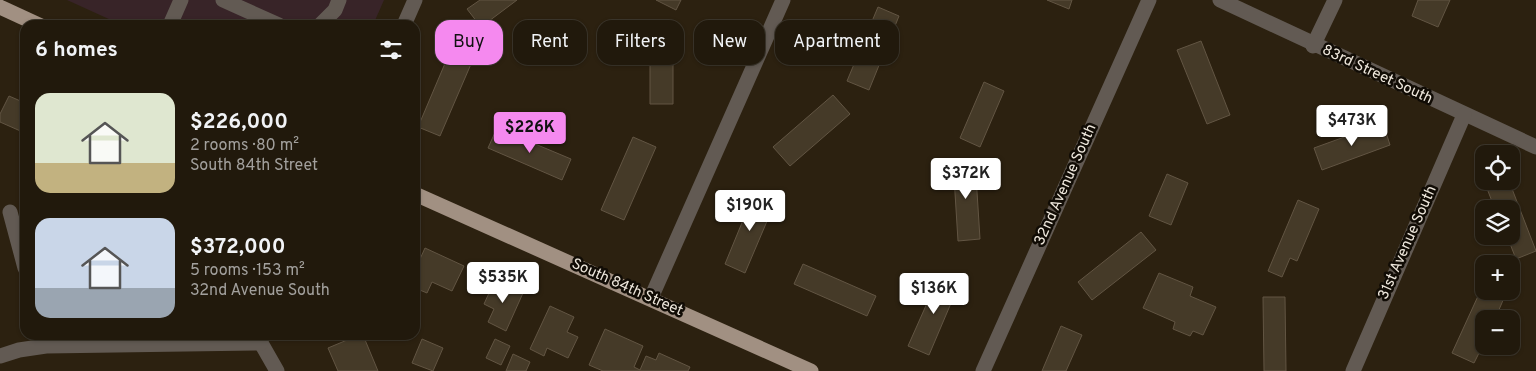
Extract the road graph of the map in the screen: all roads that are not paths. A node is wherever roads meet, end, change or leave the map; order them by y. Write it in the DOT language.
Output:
graph roads {
  1 [pos="181,0"];
  2 [pos="224,0"];
  3 [pos="340,0"];
  4 [pos="415,0"];
  5 [pos="783,0"];
  6 [pos="1149,0"];
  7 [pos="1220,0"];
  8 [pos="1335,0"];
  9 [pos="0,7"];
  10 [pos="28,20"];
  11 [pos="172,20"];
  12 [pos="268,20"];
  13 [pos="325,20"];
  14 [pos="406,20"];
  15 [pos="1313,46"];
  16 [pos="1464,115"];
  17 [pos="1536,147"];
  18 [pos="420,196"];
  19 [pos="10,212"];
  20 [pos="20,249"];
  21 [pos="651,298"];
  22 [pos="44,340"];
  23 [pos="263,340"];
  24 [pos="0,356"];
  25 [pos="277,371"];
  26 [pos="811,371"];
  27 [pos="983,371"];
  28 [pos="1352,371"];
  1 -- 11 [label="street"];
  2 -- 12 [label="street"];
  3 -- 13 [label="street"];
  4 -- 14 [label="street"];
  5 -- 21 [label="street"];
  6 -- 27 [label="street, 32nd Avenue South"];
  7 -- 15 [label="street, 83rd Street South"];
  8 -- 15 [label="street"];
  9 -- 10 [label="main road"];
  15 -- 16 [label="street, 83rd Street South"];
  16 -- 17 [label="street, 83rd Street South"];
  16 -- 28 [label="street, 31st Avenue South"];
  18 -- 21 [label="main road, South 84th Street"];
  19 -- 20 [label="street"];
  21 -- 26 [label="main road, South 84th Street"];
  22 -- 24 [label="street"];
  23 -- 25 [label="street"];
}
